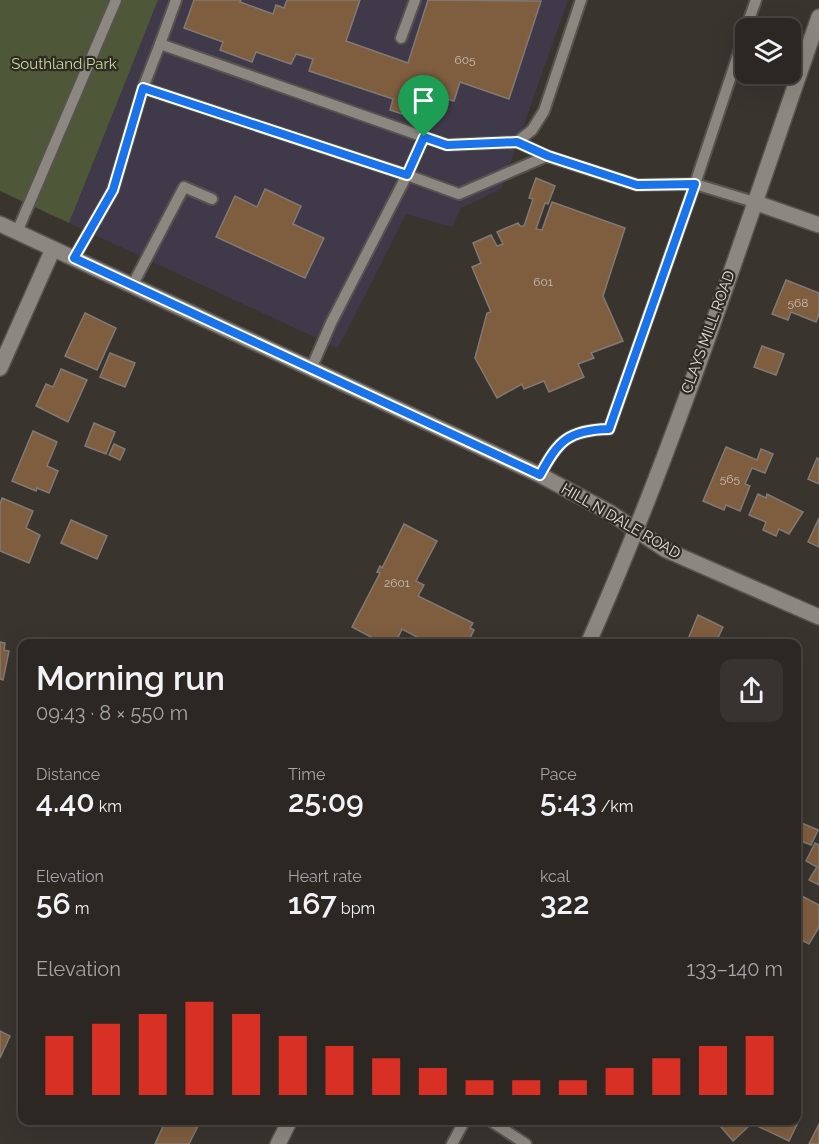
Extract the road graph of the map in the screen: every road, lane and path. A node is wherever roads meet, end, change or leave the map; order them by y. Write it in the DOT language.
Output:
graph roads {
  1 [pos="116,0"];
  2 [pos="176,0"];
  3 [pos="415,0"];
  4 [pos="581,0"];
  5 [pos="756,0"];
  6 [pos="819,17"];
  7 [pos="750,18"];
  8 [pos="401,38"];
  9 [pos="160,44"];
  10 [pos="735,63"];
  11 [pos="143,88"];
  12 [pos="424,137"];
  13 [pos="517,142"];
  14 [pos="548,156"];
  15 [pos="407,175"];
  16 [pos="695,184"];
  17 [pos="212,199"];
  18 [pos="754,202"];
  19 [pos="0,224"];
  20 [pos="819,225"];
  21 [pos="17,232"];
  22 [pos="53,249"];
  23 [pos="74,258"];
  24 [pos="132,286"];
  25 [pos="0,368"];
  26 [pos="311,369"];
  27 [pos="540,475"];
  28 [pos="635,530"];
  29 [pos="819,617"];
  30 [pos="590,639"];
  31 [pos="288,1125"];
  32 [pos="462,1125"];
  33 [pos="497,1125"];
  34 [pos="278,1144"];
  35 [pos="452,1144"];
  36 [pos="526,1144"];
  1 -- 21 [label="lane"];
  2 -- 9 [label="lane"];
  3 -- 8 [label="lane"];
  4 -- 13 [label="lane"];
  5 -- 7 [label="lane"];
  6 -- 18 [label="street, CLAYS MILL ROAD"];
  9 -- 11 [label="lane"];
  9 -- 12 [label="lane"];
  10 -- 16 [label="lane"];
  11 -- 15 [label="lane"];
  11 -- 23 [label="lane"];
  12 -- 13 [label="lane"];
  12 -- 15 [label="lane"];
  13 -- 14 [label="lane"];
  14 -- 15 [label="lane"];
  14 -- 16 [label="lane"];
  15 -- 26 [label="lane"];
  16 -- 18 [label="lane"];
  16 -- 27 [label="lane"];
  17 -- 24 [label="lane"];
  18 -- 20 [label="street"];
  18 -- 28 [label="street, CLAYS MILL ROAD"];
  19 -- 21 [label="street, HILL N DALE ROAD"];
  21 -- 22 [label="street, HILL N DALE ROAD"];
  22 -- 23 [label="street, HILL N DALE ROAD"];
  22 -- 25 [label="street"];
  23 -- 24 [label="street, HILL N DALE ROAD"];
  24 -- 26 [label="street, HILL N DALE ROAD"];
  26 -- 27 [label="street, HILL N DALE ROAD"];
  27 -- 28 [label="street, HILL N DALE ROAD"];
  28 -- 29 [label="street, HILL N DALE ROAD"];
  28 -- 30 [label="street, CLAYS MILL ROAD"];
  31 -- 34 [label="street"];
  32 -- 35 [label="lane"];
  33 -- 36 [label="lane"];
}
